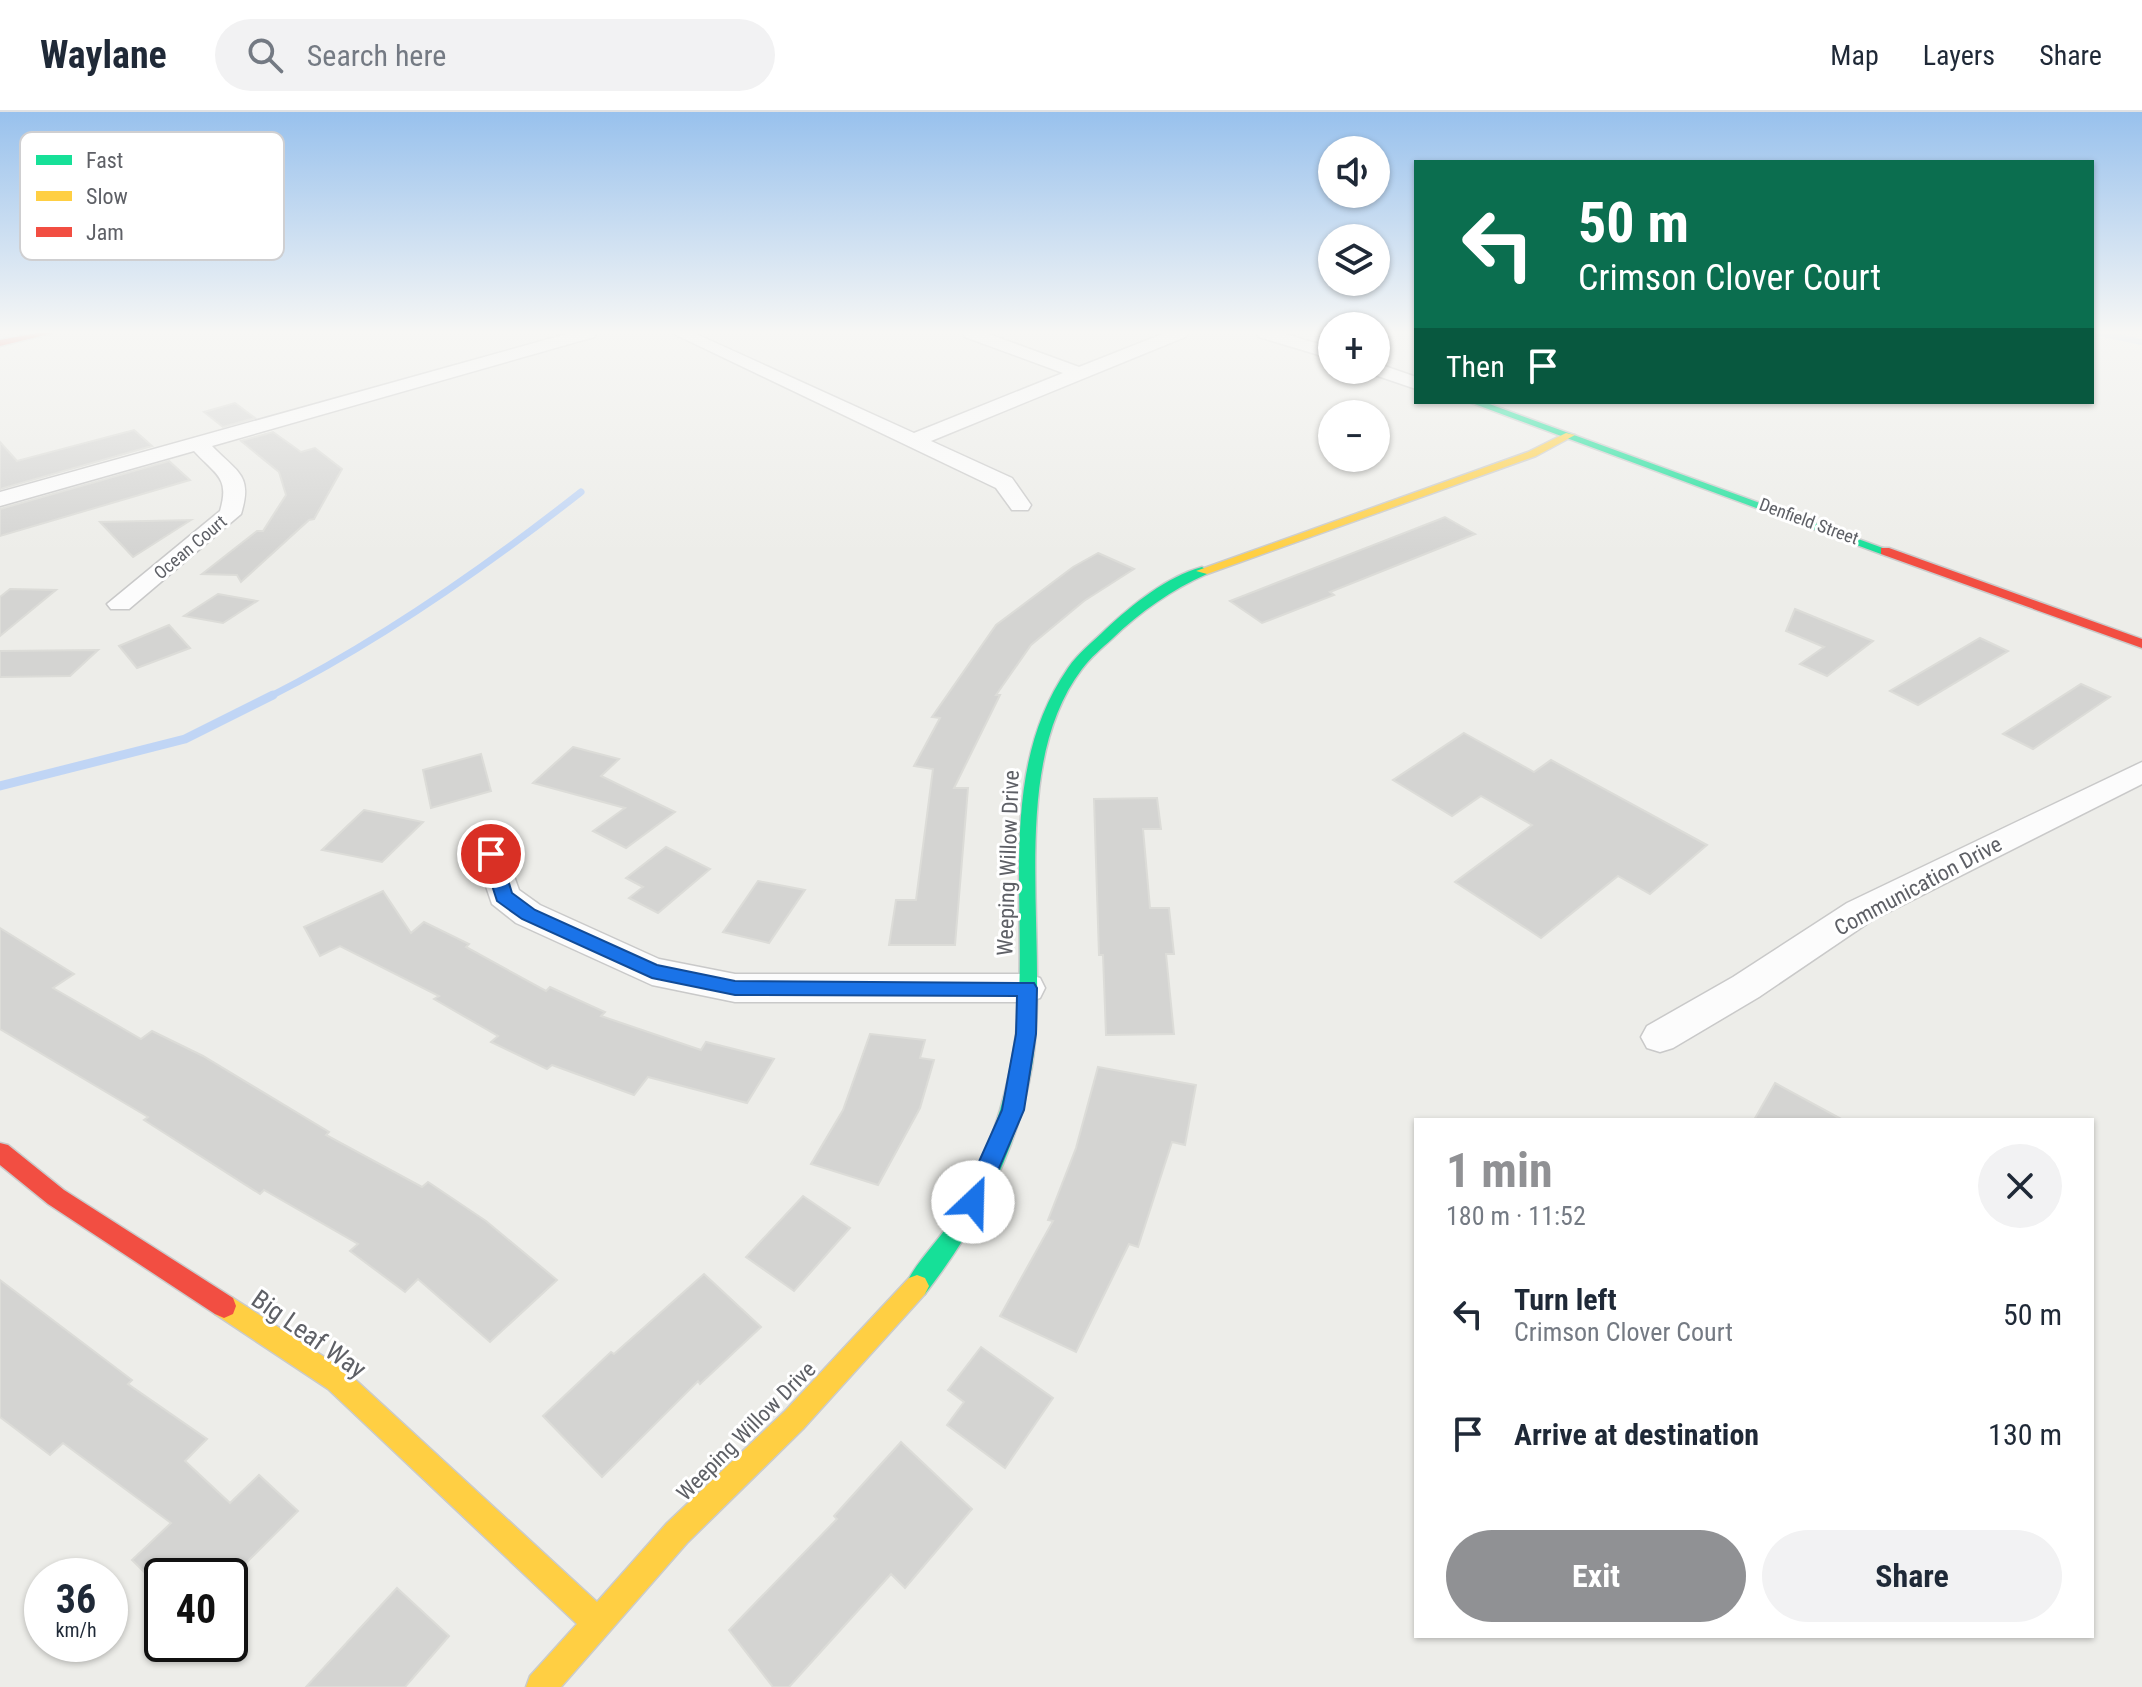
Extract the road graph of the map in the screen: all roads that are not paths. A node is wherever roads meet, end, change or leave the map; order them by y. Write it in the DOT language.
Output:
graph roads {
  1 [pos="330,406"];
  2 [pos="842,406"];
  3 [pos="997,406"];
  4 [pos="1487,406"];
  5 [pos="1570,435"];
  6 [pos="915,440"];
  7 [pos="199,444"];
  8 [pos="0,499"];
  9 [pos="1020,505"];
  10 [pos="120,604"];
  11 [pos="2142,644"];
  12 [pos="2142,772"];
  13 [pos="491,854"];
  14 [pos="1027,988"];
  15 [pos="1660,1037"];
  16 [pos="0,1152"];
  17 [pos="598,1623"];
  18 [pos="541,1687"];
  1 -- 7 [label="street"];
  2 -- 6 [label="street"];
  3 -- 6 [label="street"];
  4 -- 5 [label="street, Denfield Street"];
  5 -- 11 [label="street, Denfield Street"];
  5 -- 14 [label="street, Weeping Willow Drive"];
  6 -- 9 [label="street"];
  7 -- 8 [label="street"];
  7 -- 10 [label="street, Ocean Court"];
  12 -- 15 [label="street, Communication Drive"];
  13 -- 14 [label="street"];
  14 -- 17 [label="street, Weeping Willow Drive"];
  16 -- 17 [label="street, Big Leaf Way"];
  17 -- 18 [label="street, Weeping Willow Drive"];
}
